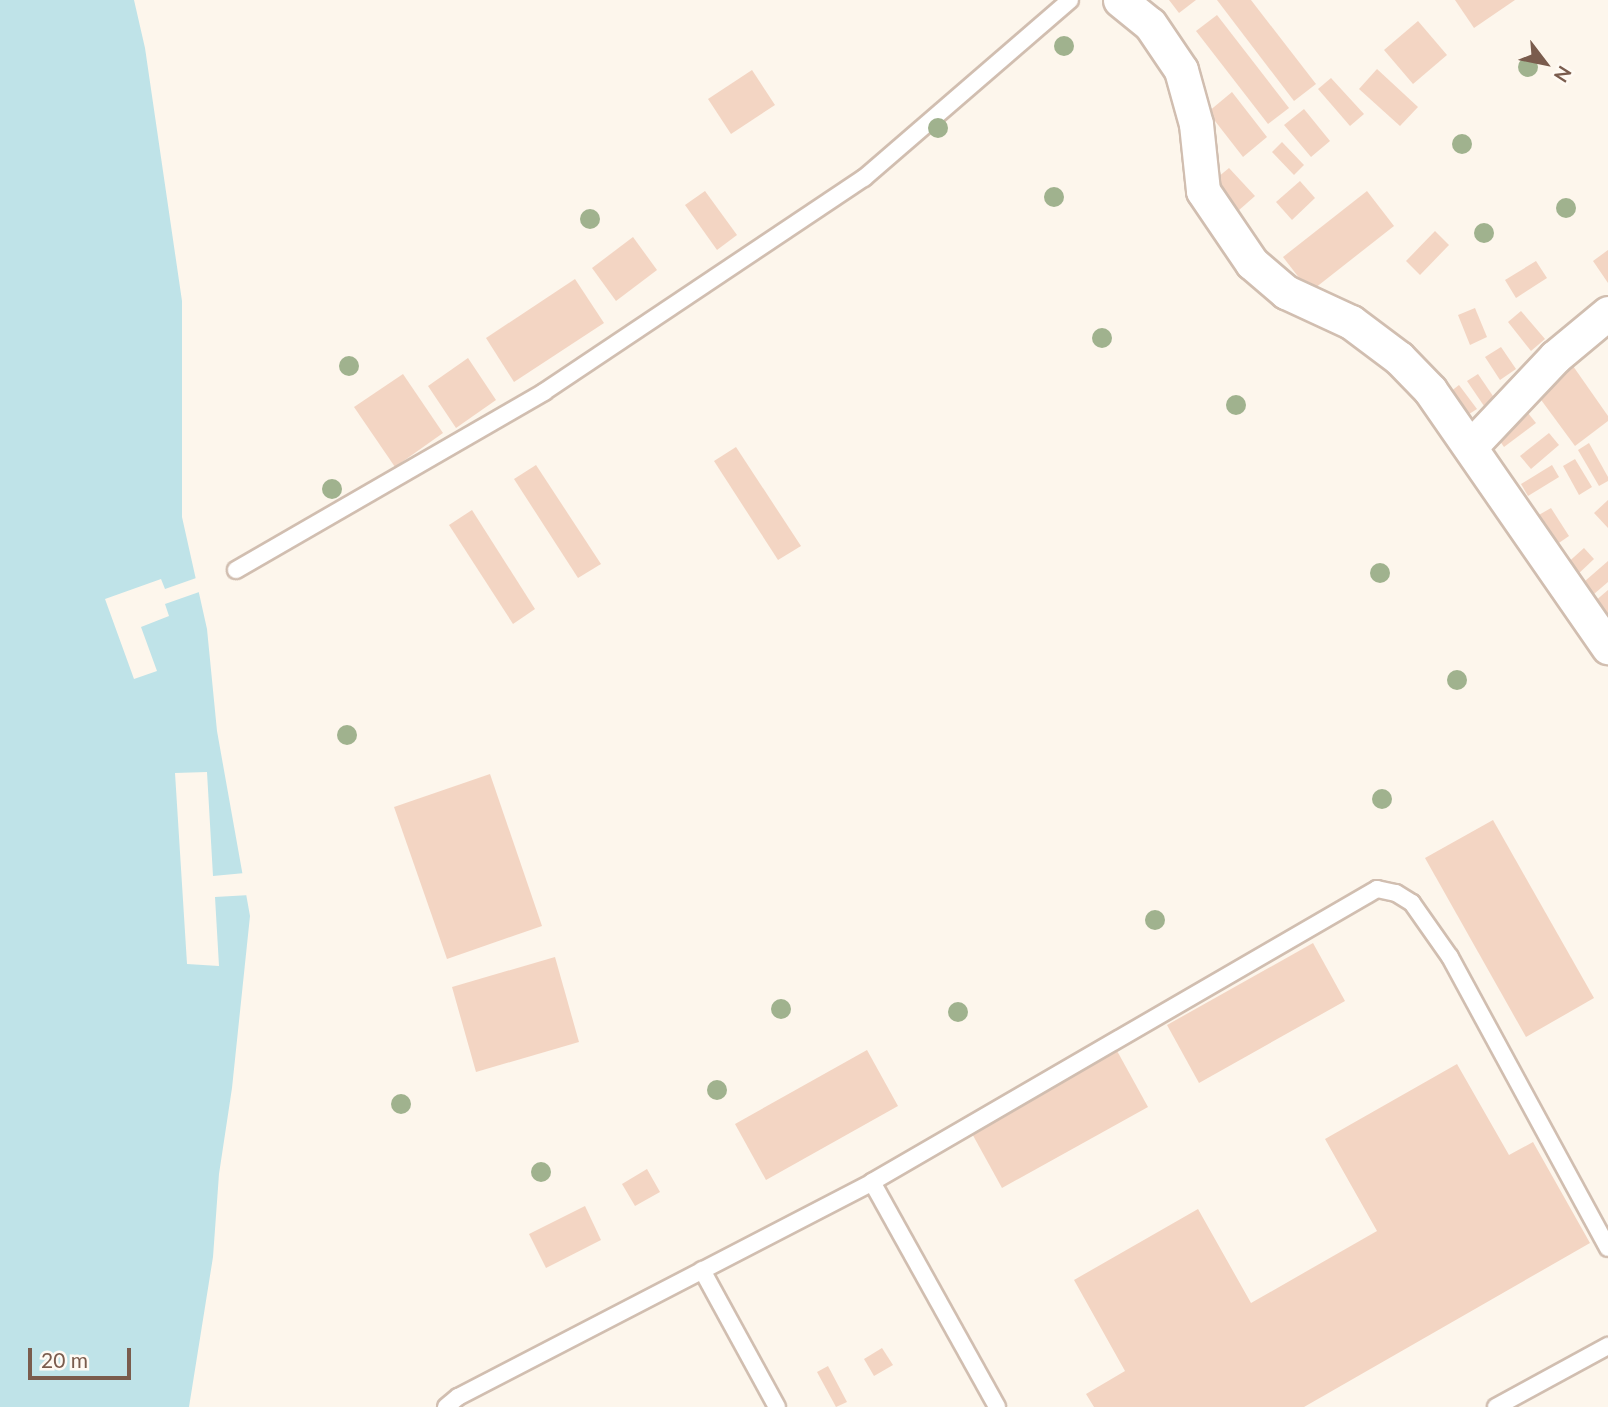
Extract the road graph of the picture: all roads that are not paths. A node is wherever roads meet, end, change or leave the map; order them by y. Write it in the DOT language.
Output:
graph roads {
  1 [pos="1070,0"];
  2 [pos="1120,0"];
  3 [pos="1608,313"];
  4 [pos="1470,447"];
  5 [pos="236,570"];
  6 [pos="1608,647"];
  7 [pos="872,1182"];
  8 [pos="1608,1248"];
  9 [pos="702,1270"];
  10 [pos="1608,1346"];
  11 [pos="446,1407"];
  12 [pos="777,1407"];
  13 [pos="997,1407"];
  14 [pos="1496,1407"];
  1 -- 5 [label="lane"];
  2 -- 4 [label="street"];
  3 -- 4 [label="street"];
  4 -- 6 [label="street"];
  7 -- 8 [label="lane"];
  7 -- 9 [label="lane"];
  7 -- 13 [label="lane"];
  9 -- 11 [label="lane"];
  9 -- 12 [label="lane"];
  10 -- 14 [label="lane"];
}
